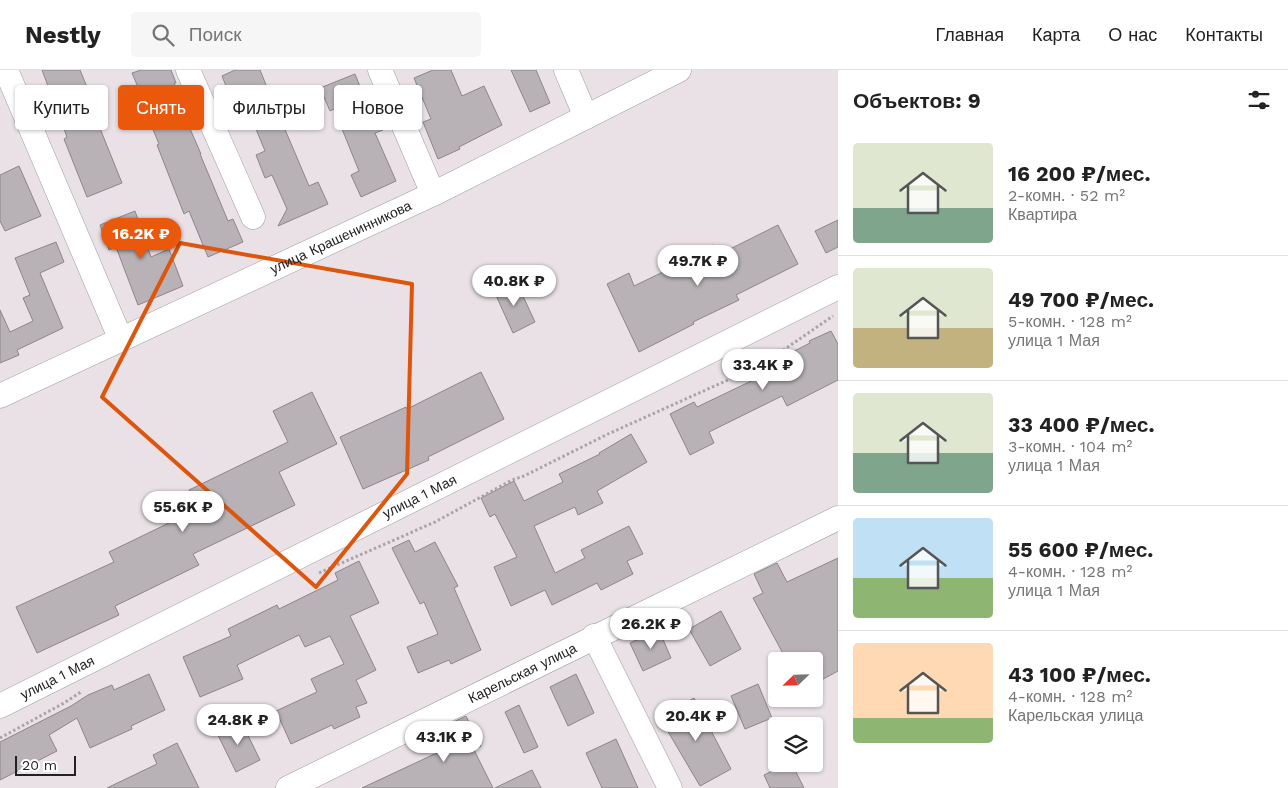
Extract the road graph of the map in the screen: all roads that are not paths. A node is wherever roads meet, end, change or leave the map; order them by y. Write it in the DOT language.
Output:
graph roads {
  1 [pos="6,70"];
  2 [pos="188,70"];
  3 [pos="380,70"];
  4 [pos="566,70"];
  5 [pos="679,70"];
  6 [pos="586,117"];
  7 [pos="433,194"];
  8 [pos="253,217"];
  9 [pos="838,287"];
  10 [pos="121,340"];
  11 [pos="0,396"];
  12 [pos="838,518"];
  13 [pos="594,636"];
  14 [pos="0,706"];
  15 [pos="288,788"];
  16 [pos="670,788"];
  1 -- 10 [label="street"];
  2 -- 8 [label="street"];
  3 -- 7 [label="street"];
  4 -- 6 [label="street"];
  5 -- 6 [label="street, улица Крашенинникова"];
  6 -- 7 [label="street, улица Крашенинникова"];
  7 -- 10 [label="street, улица Крашенинникова"];
  9 -- 14 [label="street, улица 1 Мая"];
  10 -- 11 [label="street, улица Крашенинникова"];
  12 -- 13 [label="street, Карельская улица"];
  13 -- 15 [label="street, Карельская улица"];
  13 -- 16 [label="street"];
}
